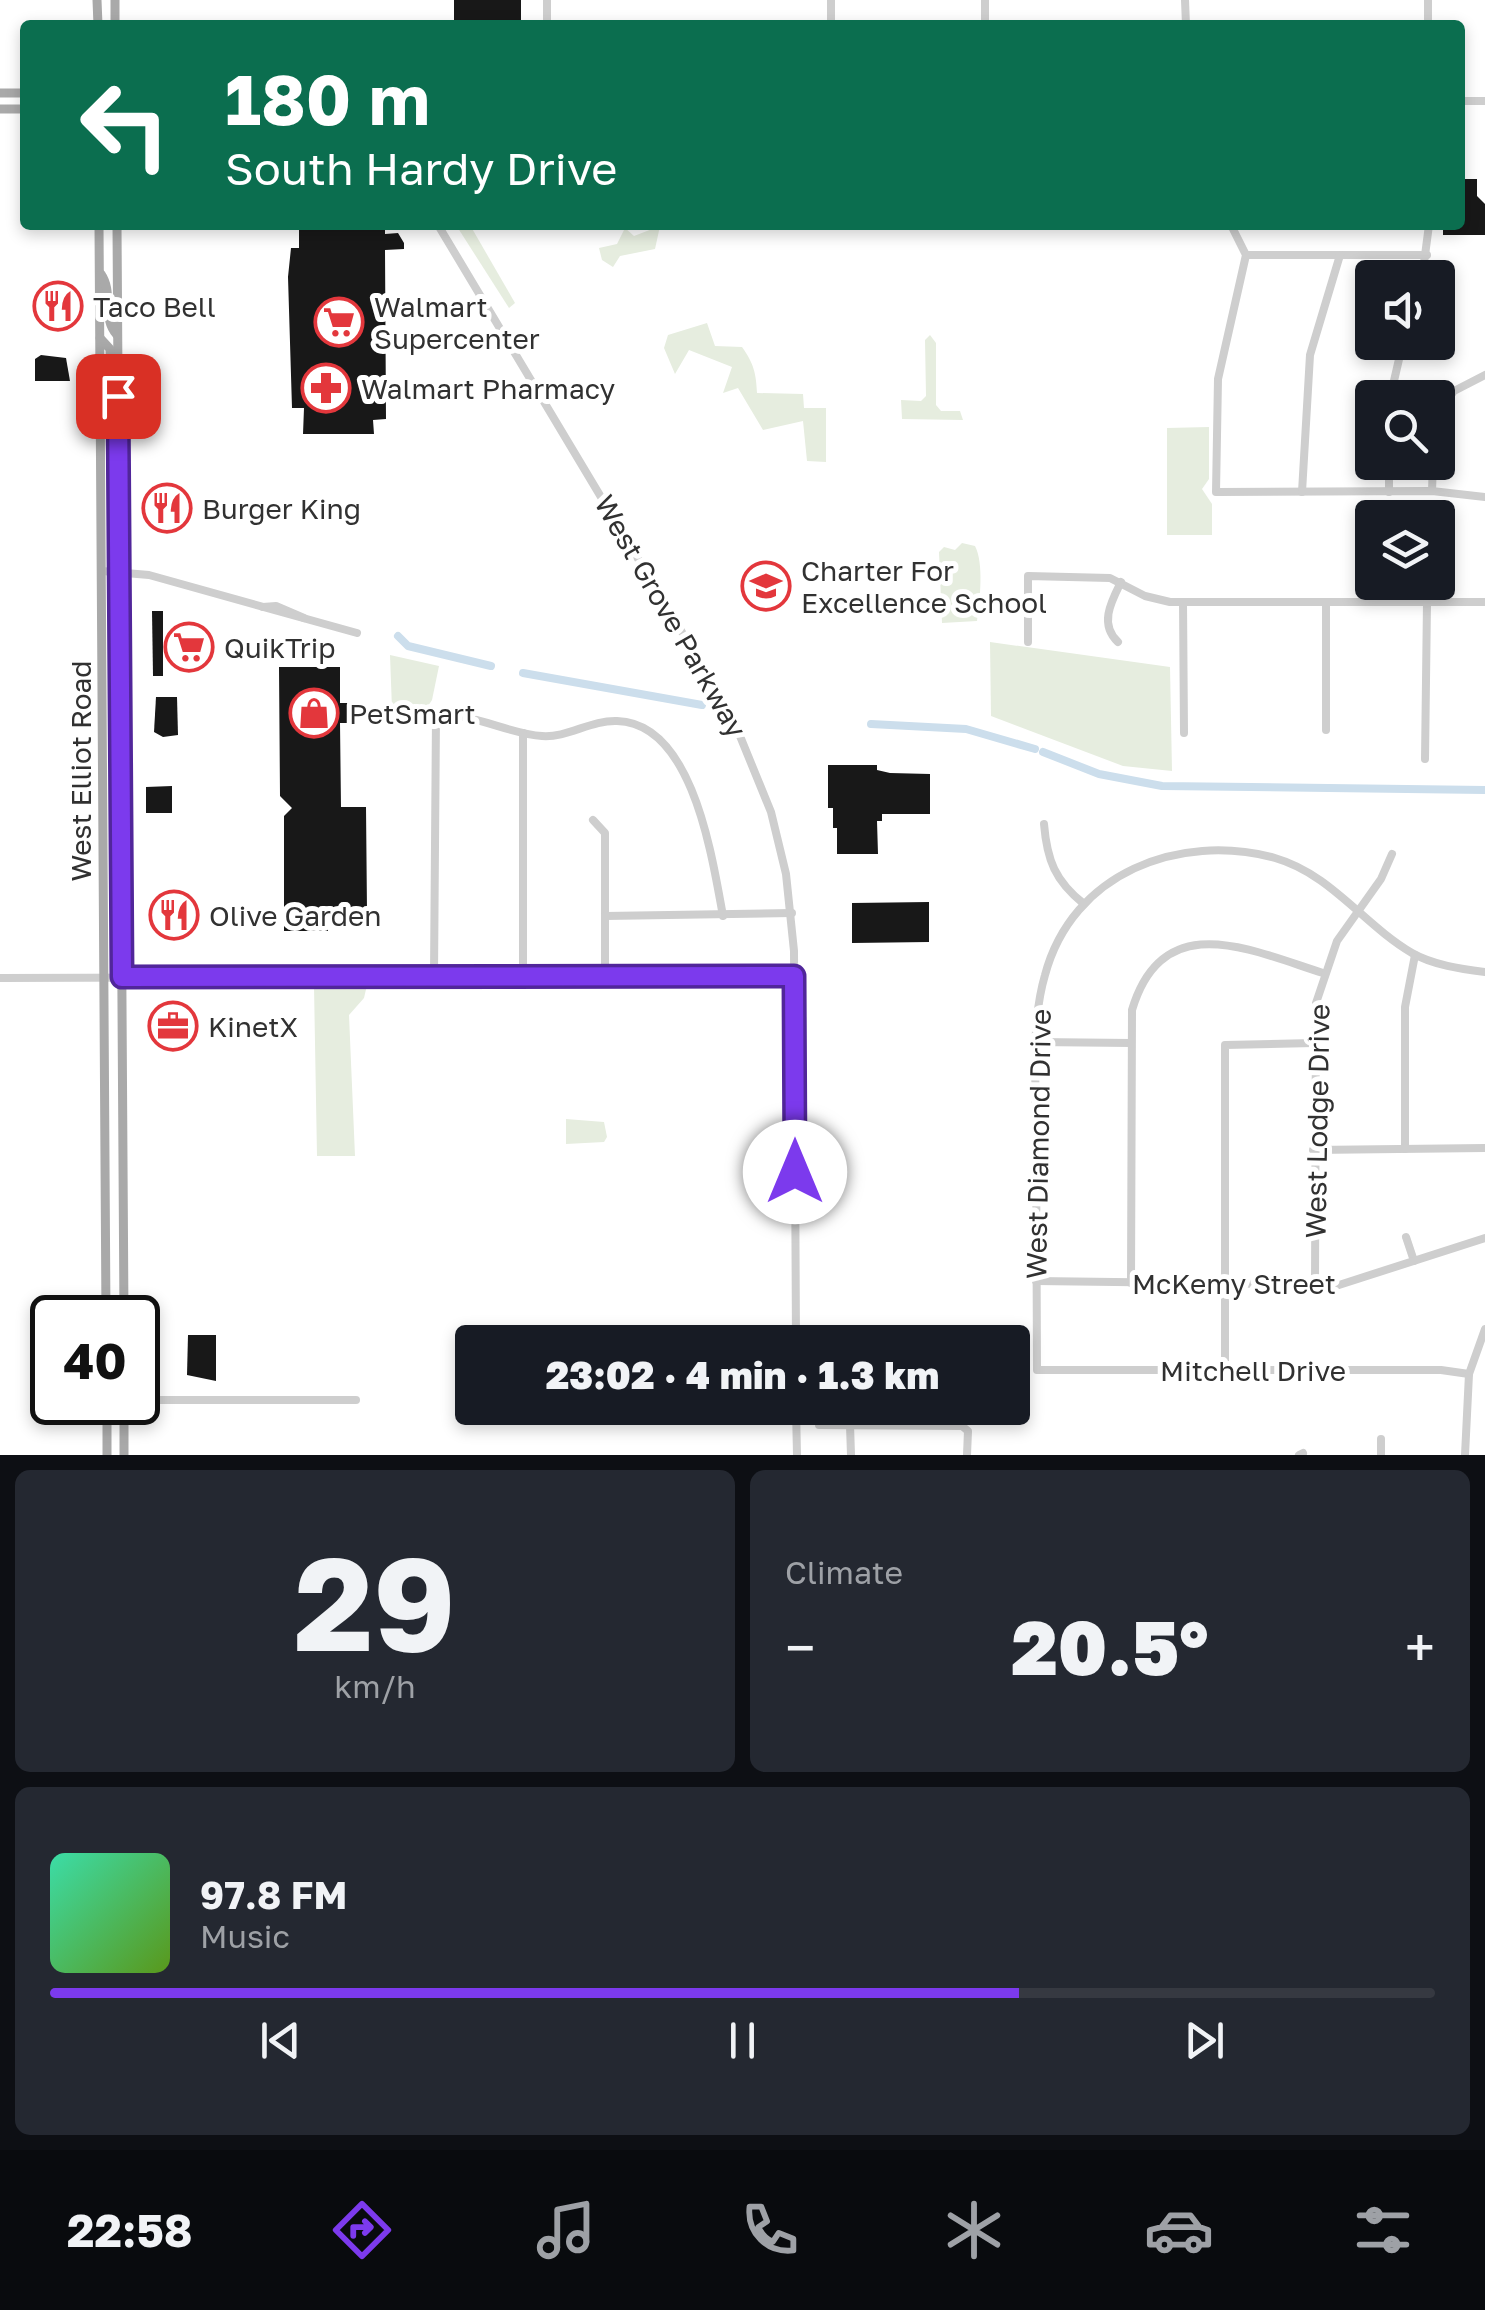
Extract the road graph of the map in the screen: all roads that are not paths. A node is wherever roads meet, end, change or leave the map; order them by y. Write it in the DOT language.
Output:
graph roads {
  1 [pos="99,230"];
  2 [pos="117,230"];
  3 [pos="440,230"];
  4 [pos="1234,230"];
  5 [pos="1428,230"];
  6 [pos="1246,255"];
  7 [pos="1340,255"];
  8 [pos="1427,255"];
  9 [pos="1426,260"];
  10 [pos="100,272"];
  11 [pos="118,336"];
  12 [pos="100,338"];
  13 [pos="1485,375"];
  14 [pos="1455,390"];
  15 [pos="118,396"];
  16 [pos="1388,480"];
  17 [pos="1432,480"];
  18 [pos="1302,492"];
  19 [pos="1388,492"];
  20 [pos="1432,492"];
  21 [pos="1485,497"];
  22 [pos="102,571"];
  23 [pos="120,572"];
  24 [pos="1120,582"];
  25 [pos="1183,602"];
  26 [pos="1326,602"];
  27 [pos="1426,602"];
  28 [pos="1485,602"];
  29 [pos="358,632"];
  30 [pos="1028,642"];
  31 [pos="1118,642"];
  32 [pos="1326,730"];
  33 [pos="523,733"];
  34 [pos="1184,733"];
  35 [pos="1424,758"];
  36 [pos="593,820"];
  37 [pos="1044,824"];
  38 [pos="1392,854"];
  39 [pos="1084,904"];
  40 [pos="1358,911"];
  41 [pos="792,913"];
  42 [pos="605,916"];
  43 [pos="723,916"];
  44 [pos="1415,955"];
  45 [pos="1485,972"];
  46 [pos="1323,973"];
  47 [pos="434,976"];
  48 [pos="523,976"];
  49 [pos="604,976"];
  50 [pos="794,976"];
  51 [pos="104,977"];
  52 [pos="122,977"];
  53 [pos="0,978"];
  54 [pos="1036,1042"];
  55 [pos="1131,1043"];
  56 [pos="1314,1043"];
  57 [pos="1406,1148"];
  58 [pos="1485,1148"];
  59 [pos="1313,1150"];
  60 [pos="1406,1237"];
  61 [pos="1485,1238"];
  62 [pos="1414,1261"];
  63 [pos="1036,1281"];
  64 [pos="1224,1282"];
  65 [pos="1131,1283"];
  66 [pos="1315,1286"];
  67 [pos="106,1295"];
  68 [pos="124,1295"];
  69 [pos="796,1325"];
  70 [pos="1485,1330"];
  71 [pos="1036,1370"];
  72 [pos="1225,1370"];
  73 [pos="1468,1374"];
  74 [pos="160,1400"];
  75 [pos="356,1400"];
  76 [pos="107,1425"];
  77 [pos="124,1425"];
  78 [pos="796,1425"];
  79 [pos="850,1425"];
  80 [pos="1381,1439"];
  81 [pos="107,1455"];
  82 [pos="124,1455"];
  83 [pos="797,1455"];
  84 [pos="850,1455"];
  85 [pos="967,1455"];
  86 [pos="1381,1455"];
  87 [pos="1466,1455"];
  1 -- 10 [label="main road, West Elliot Road"];
  2 -- 11 [label="main road, West Elliot Road"];
  3 -- 41 [label="street, West Grove Parkway"];
  4 -- 6 [label="street"];
  5 -- 8 [label="street"];
  6 -- 7 [label="street"];
  6 -- 18 [label="street"];
  7 -- 8 [label="street"];
  7 -- 18 [label="street"];
  8 -- 9 [label="street"];
  10 -- 11 [label="main road"];
  10 -- 12 [label="main road, West Elliot Road"];
  11 -- 15 [label="main road, West Elliot Road"];
  12 -- 15 [label="main road"];
  12 -- 22 [label="main road, West Elliot Road"];
  13 -- 14 [label="street"];
  15 -- 23 [label="main road, West Elliot Road"];
  16 -- 19 [label="street"];
  17 -- 20 [label="street"];
  18 -- 19 [label="street"];
  19 -- 20 [label="street"];
  20 -- 21 [label="street"];
  22 -- 23 [label="street"];
  22 -- 51 [label="main road, West Elliot Road"];
  23 -- 29 [label="street"];
  23 -- 52 [label="main road, West Elliot Road"];
  24 -- 25 [label="street"];
  24 -- 30 [label="street"];
  24 -- 31 [label="street"];
  25 -- 26 [label="street"];
  25 -- 34 [label="street"];
  26 -- 27 [label="street"];
  26 -- 32 [label="street"];
  27 -- 28 [label="street"];
  27 -- 35 [label="street"];
  33 -- 43 [label="street"];
  33 -- 47 [label="street"];
  33 -- 48 [label="street"];
  36 -- 42 [label="street"];
  37 -- 39 [label="street"];
  38 -- 40 [label="street, West Lodge Drive"];
  39 -- 40 [label="street"];
  39 -- 54 [label="street, West Diamond Drive"];
  40 -- 44 [label="street"];
  40 -- 46 [label="street, West Lodge Drive"];
  41 -- 43 [label="street"];
  41 -- 50 [label="street, West Grove Parkway"];
  42 -- 43 [label="street"];
  42 -- 49 [label="street"];
  44 -- 45 [label="street"];
  44 -- 57 [label="street"];
  46 -- 55 [label="street"];
  46 -- 56 [label="street, West Lodge Drive"];
  47 -- 48 [label="street"];
  47 -- 52 [label="street"];
  48 -- 49 [label="street"];
  49 -- 50 [label="street"];
  50 -- 69 [label="street, West Grove Parkway"];
  51 -- 52 [label="street"];
  51 -- 53 [label="street"];
  51 -- 67 [label="main road, West Elliot Road"];
  52 -- 68 [label="main road, West Elliot Road"];
  54 -- 55 [label="street"];
  54 -- 63 [label="street, West Diamond Drive"];
  55 -- 65 [label="street"];
  56 -- 59 [label="street, West Lodge Drive"];
  56 -- 64 [label="street"];
  57 -- 58 [label="street"];
  57 -- 59 [label="street"];
  59 -- 66 [label="street, West Lodge Drive"];
  60 -- 62 [label="street"];
  61 -- 62 [label="street, McKemy Street"];
  62 -- 66 [label="street, McKemy Street"];
  63 -- 65 [label="street, McKemy Street"];
  63 -- 71 [label="street, West Diamond Drive"];
  64 -- 65 [label="street, McKemy Street"];
  64 -- 66 [label="street, McKemy Street"];
  64 -- 72 [label="street"];
  70 -- 73 [label="street"];
  71 -- 72 [label="street, Mitchell Drive"];
  72 -- 73 [label="street, Mitchell Drive"];
  73 -- 87 [label="street"];
  74 -- 75 [label="street"];
  76 -- 81 [label="main road"];
  77 -- 82 [label="main road"];
  78 -- 83 [label="street"];
  79 -- 84 [label="street"];
  79 -- 85 [label="street"];
  80 -- 86 [label="street"];
}
